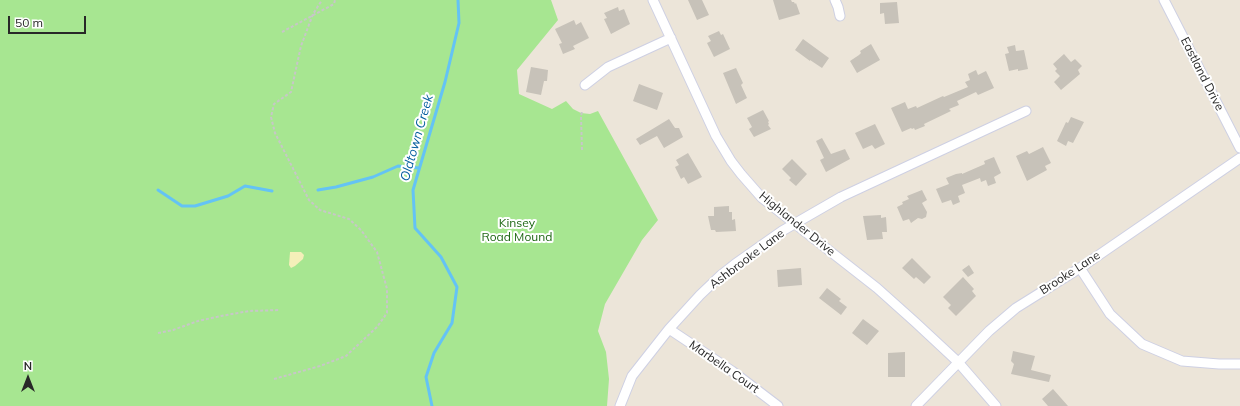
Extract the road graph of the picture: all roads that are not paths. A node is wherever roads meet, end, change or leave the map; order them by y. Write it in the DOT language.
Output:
graph roads {
  1 [pos="653,0"];
  2 [pos="835,0"];
  3 [pos="1164,0"];
  4 [pos="840,16"];
  5 [pos="671,38"];
  6 [pos="586,85"];
  7 [pos="1026,111"];
  8 [pos="1240,148"];
  9 [pos="1240,158"];
  10 [pos="794,224"];
  11 [pos="1080,268"];
  12 [pos="670,329"];
  13 [pos="958,362"];
  14 [pos="1240,364"];
  15 [pos="620,406"];
  16 [pos="778,406"];
  17 [pos="916,406"];
  18 [pos="996,406"];
  1 -- 5 [label="street, Highlander Drive"];
  2 -- 4 [label="street"];
  3 -- 8 [label="street, Eastland Drive"];
  5 -- 6 [label="street"];
  5 -- 10 [label="street, Highlander Drive"];
  7 -- 10 [label="street, Ashbrooke Lane"];
  9 -- 11 [label="street, Brooke Lane"];
  10 -- 12 [label="street, Ashbrooke Lane"];
  10 -- 13 [label="street, Highlander Drive"];
  11 -- 13 [label="street, Brooke Lane"];
  11 -- 14 [label="street"];
  12 -- 15 [label="street, Ashbrooke Lane"];
  12 -- 16 [label="street, Marbella Court"];
  13 -- 17 [label="street, Brooke Lane"];
  13 -- 18 [label="street, Highlander Drive"];
}
